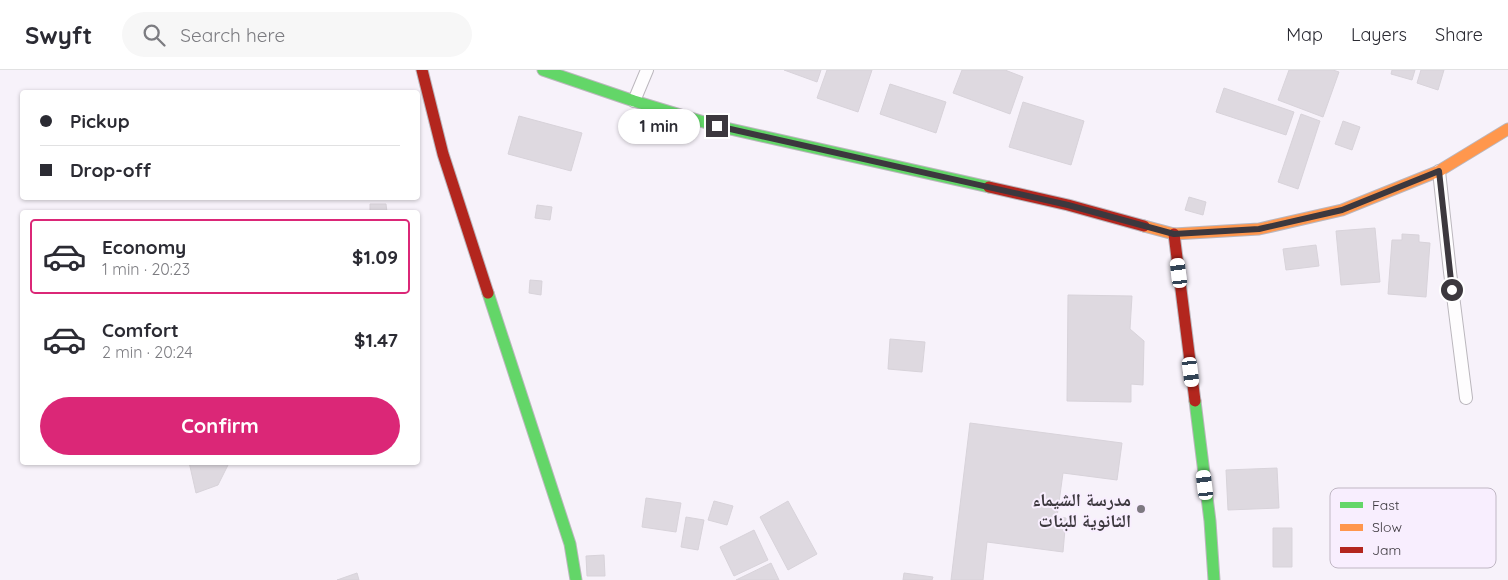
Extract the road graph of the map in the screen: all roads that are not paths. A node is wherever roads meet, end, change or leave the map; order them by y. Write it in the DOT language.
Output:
graph roads {
  1 [pos="422,70"];
  2 [pos="543,70"];
  3 [pos="647,70"];
  4 [pos="634,101"];
  5 [pos="1508,129"];
  6 [pos="1439,171"];
  7 [pos="1174,234"];
  8 [pos="1466,398"];
  9 [pos="576,580"];
  10 [pos="1214,580"];
  1 -- 9 [label="street"];
  2 -- 4 [label="street"];
  3 -- 4 [label="lane"];
  4 -- 7 [label="street"];
  5 -- 6 [label="street"];
  6 -- 7 [label="street"];
  6 -- 8 [label="lane"];
  7 -- 10 [label="street"];
}
